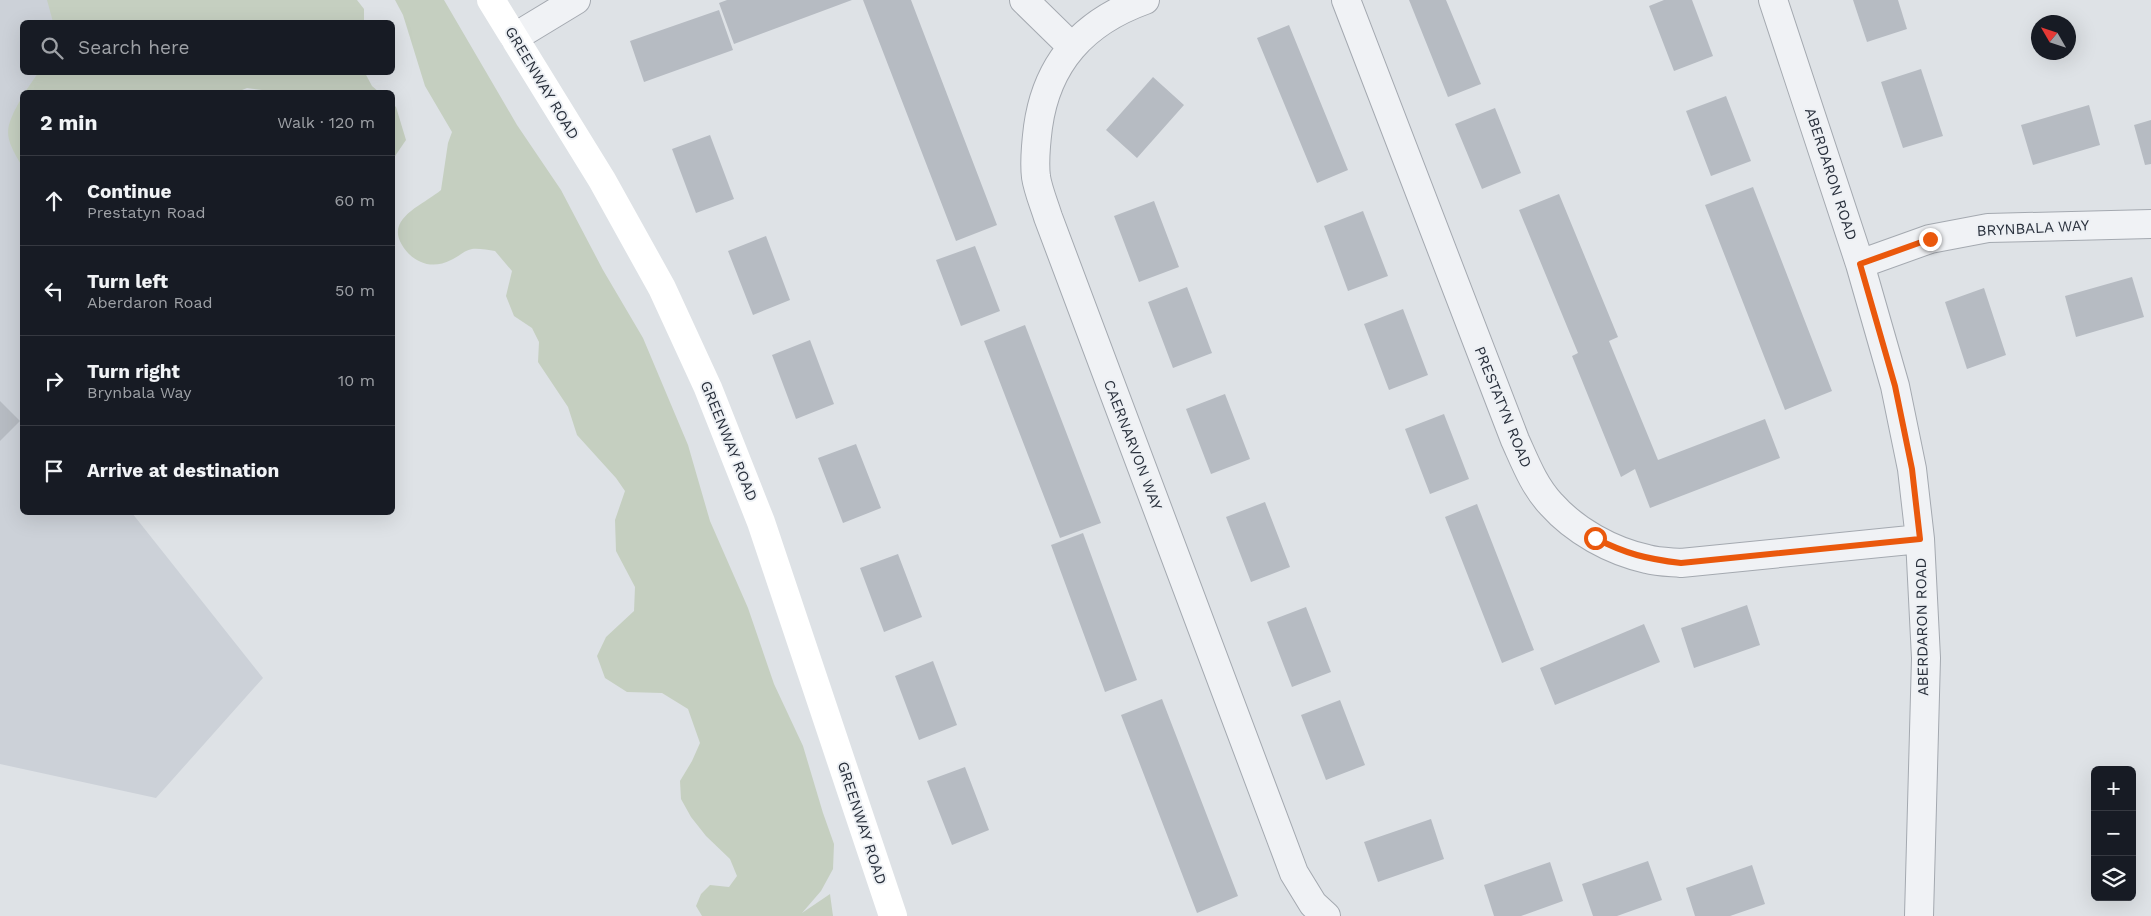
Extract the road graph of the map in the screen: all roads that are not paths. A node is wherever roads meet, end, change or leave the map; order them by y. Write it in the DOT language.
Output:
graph roads {
  1 [pos="491,0"];
  2 [pos="576,0"];
  3 [pos="1024,0"];
  4 [pos="1145,0"];
  5 [pos="1346,0"];
  6 [pos="1773,0"];
  7 [pos="514,37"];
  8 [pos="1072,47"];
  9 [pos="2151,224"];
  10 [pos="1860,264"];
  11 [pos="1920,539"];
  12 [pos="893,916"];
  13 [pos="1326,916"];
  14 [pos="1919,916"];
  1 -- 7 [label="street, GREENWAY ROAD"];
  2 -- 7 [label="street"];
  3 -- 8 [label="street"];
  4 -- 8 [label="street, CAERNARVON WAY"];
  5 -- 11 [label="street, PRESTATYN ROAD"];
  6 -- 10 [label="street, ABERDARON ROAD"];
  7 -- 12 [label="street, GREENWAY ROAD"];
  8 -- 13 [label="street, CAERNARVON WAY"];
  9 -- 10 [label="street, BRYNBALA WAY"];
  10 -- 11 [label="street, ABERDARON ROAD"];
  11 -- 14 [label="street, ABERDARON ROAD"];
}
